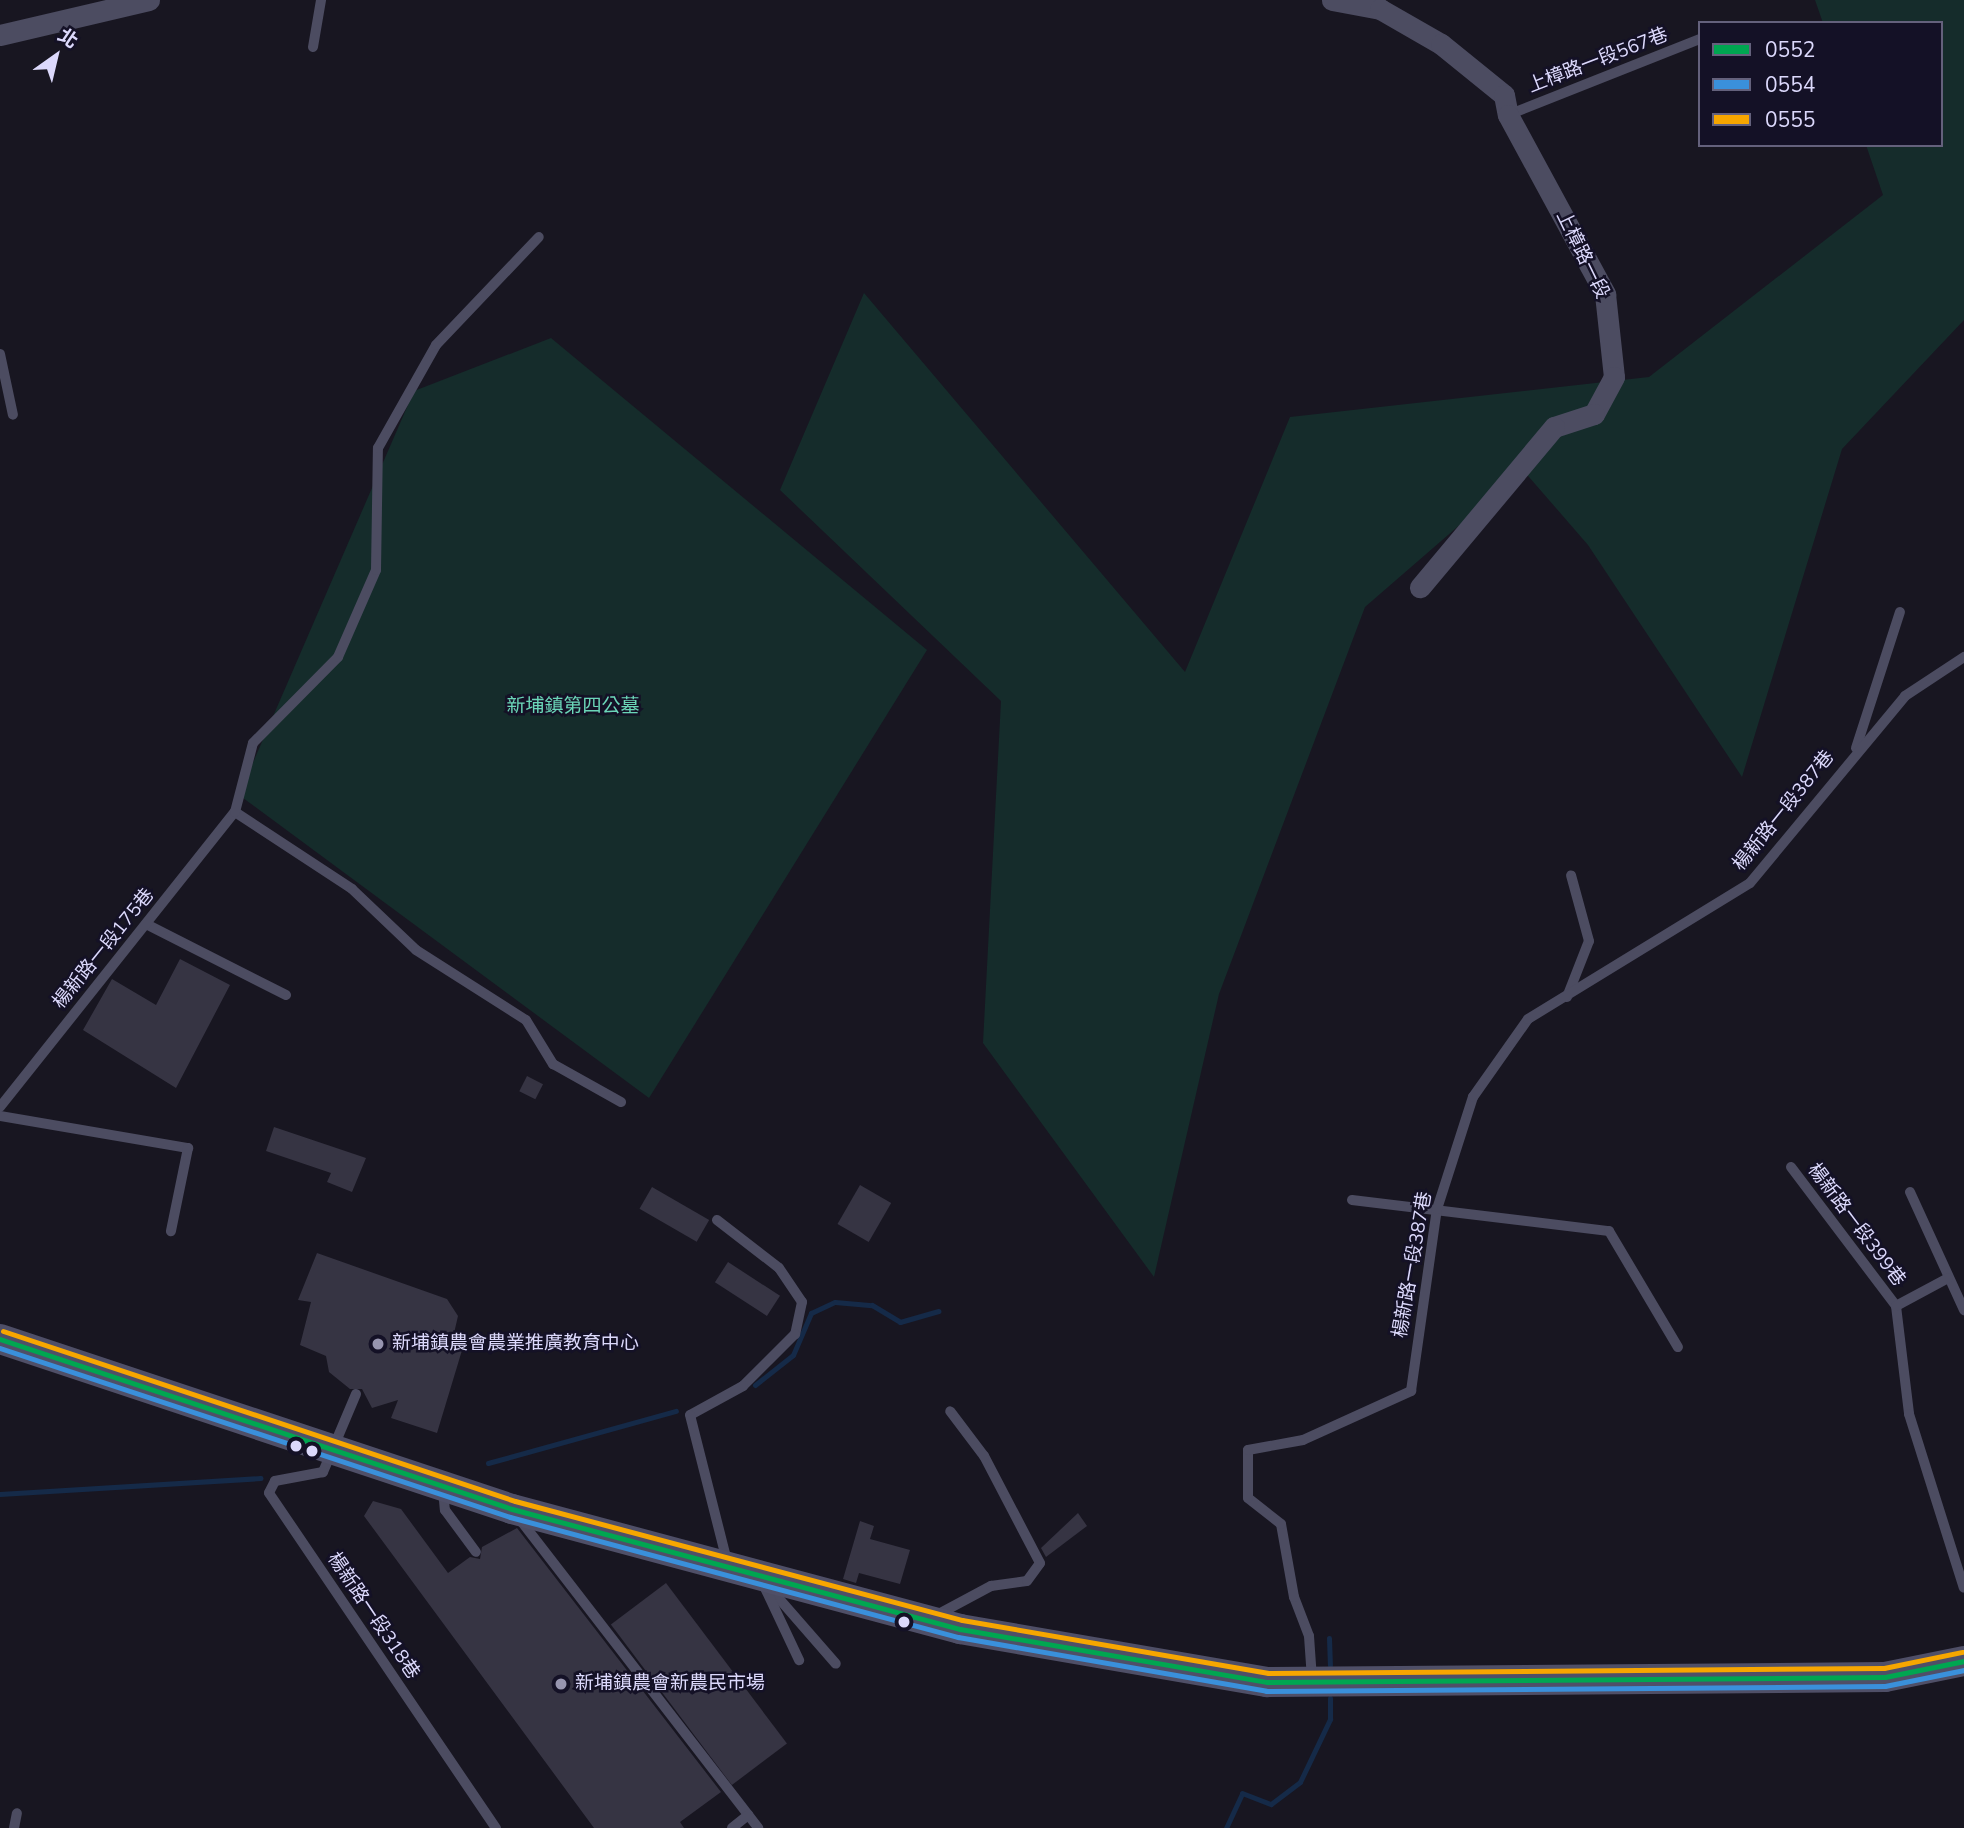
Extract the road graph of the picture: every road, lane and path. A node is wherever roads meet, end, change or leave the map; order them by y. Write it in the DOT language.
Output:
graph roads {
  1 [pos="149,0"];
  2 [pos="321,0"];
  3 [pos="1332,0"];
  4 [pos="0,35"];
  5 [pos="1698,40"];
  6 [pos="313,47"];
  7 [pos="1508,115"];
  8 [pos="539,237"];
  9 [pos="0,354"];
  10 [pos="13,415"];
  11 [pos="1420,587"];
  12 [pos="1900,612"];
  13 [pos="1964,657"];
  14 [pos="1856,751"];
  15 [pos="235,812"];
  16 [pos="1571,875"];
  17 [pos="146,924"];
  18 [pos="286,995"];
  19 [pos="1567,997"];
  20 [pos="621,1102"];
  21 [pos="0,1107"];
  22 [pos="0,1116"];
  23 [pos="1791,1167"];
  24 [pos="1910,1192"];
  25 [pos="1352,1200"];
  26 [pos="1437,1209"];
  27 [pos="717,1220"];
  28 [pos="171,1231"];
  29 [pos="1948,1278"];
  30 [pos="1896,1306"];
  31 [pos="1964,1310"];
  32 [pos="0,1339"];
  33 [pos="1678,1347"];
  34 [pos="356,1394"];
  35 [pos="950,1411"];
  36 [pos="335,1452"];
  37 [pos="443,1489"];
  38 [pos="512,1509"];
  39 [pos="476,1552"];
  40 [pos="728,1567"];
  41 [pos="759,1576"];
  42 [pos="1964,1588"];
  43 [pos="927,1620"];
  44 [pos="799,1660"];
  45 [pos="1964,1661"];
  46 [pos="836,1664"];
  47 [pos="1312,1682"];
  48 [pos="18,1813"];
  49 [pos="748,1815"];
  50 [pos="15,1828"];
  51 [pos="496,1828"];
  52 [pos="732,1828"];
  53 [pos="758,1828"];
  1 -- 4 [label="street"];
  2 -- 6 [label="lane"];
  3 -- 7 [label="street, 上樟路一段"];
  5 -- 7 [label="lane, 上樟路一段567巷"];
  7 -- 11 [label="street, 上樟路一段"];
  8 -- 15 [label="lane"];
  9 -- 10 [label="lane"];
  12 -- 14 [label="lane"];
  13 -- 14 [label="lane, 楊新路一段387巷"];
  14 -- 19 [label="lane, 楊新路一段387巷"];
  15 -- 17 [label="lane, 楊新路一段175巷"];
  15 -- 20 [label="lane"];
  16 -- 19 [label="lane"];
  17 -- 18 [label="lane"];
  17 -- 21 [label="lane, 楊新路一段175巷"];
  19 -- 26 [label="lane, 楊新路一段387巷"];
  22 -- 28 [label="lane"];
  23 -- 30 [label="lane, 楊新路一段399巷"];
  24 -- 29 [label="lane"];
  25 -- 26 [label="lane"];
  26 -- 33 [label="lane"];
  26 -- 47 [label="lane, 楊新路一段387巷"];
  27 -- 40 [label="lane"];
  29 -- 30 [label="lane"];
  29 -- 31 [label="lane"];
  30 -- 42 [label="lane, 楊新路一段399巷"];
  32 -- 36 [label="main road"];
  34 -- 36 [label="lane"];
  35 -- 43 [label="lane"];
  36 -- 37 [label="main road"];
  36 -- 51 [label="lane, 楊新路一段318巷"];
  37 -- 38 [label="main road"];
  37 -- 39 [label="lane"];
  38 -- 40 [label="main road"];
  38 -- 49 [label="lane"];
  40 -- 41 [label="main road"];
  41 -- 43 [label="main road"];
  41 -- 44 [label="lane"];
  41 -- 46 [label="lane"];
  43 -- 47 [label="main road"];
  45 -- 47 [label="main road"];
  48 -- 50 [label="lane"];
  49 -- 52 [label="lane"];
  49 -- 53 [label="lane"];
}
